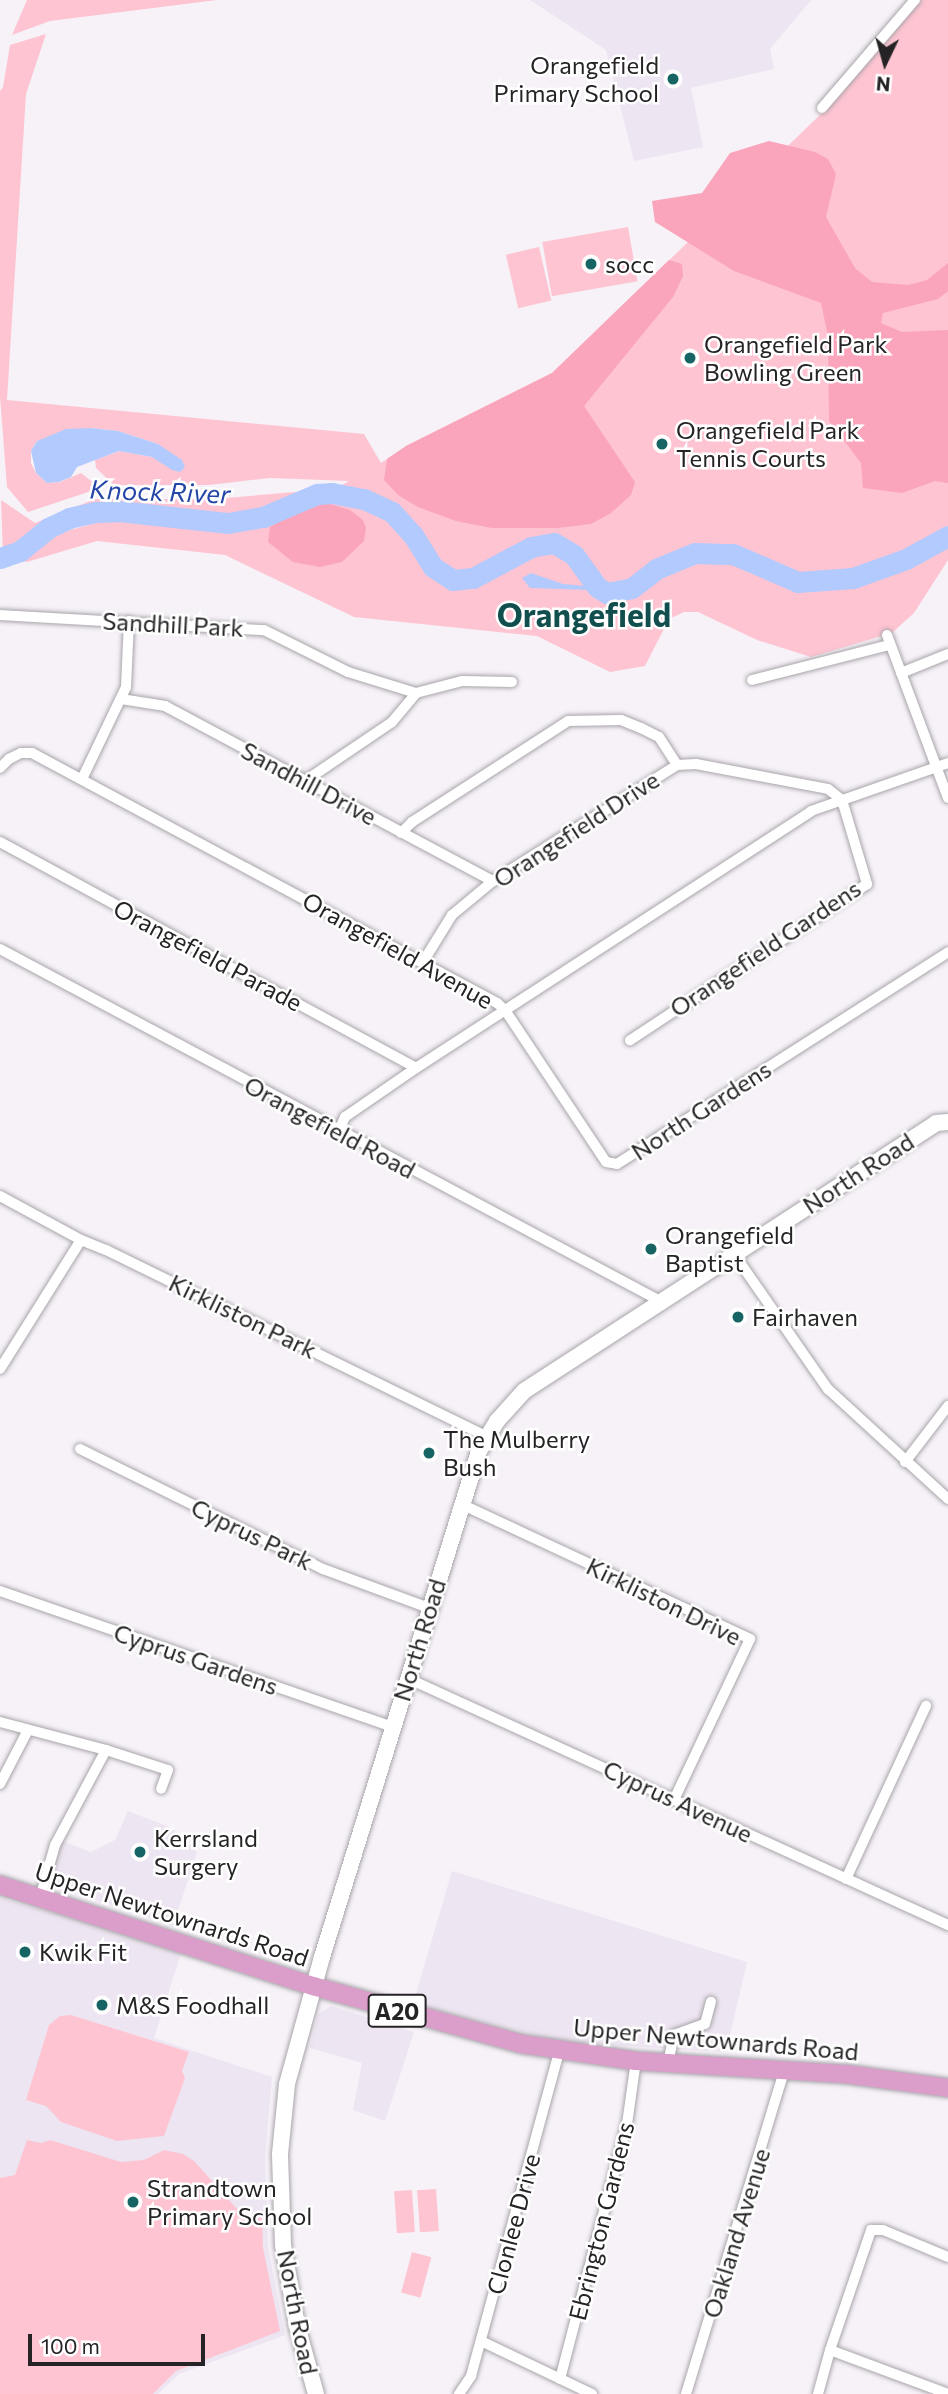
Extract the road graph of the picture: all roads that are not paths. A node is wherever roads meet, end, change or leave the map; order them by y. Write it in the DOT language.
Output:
graph roads {
  1 [pos="915,0"];
  2 [pos="822,108"];
  3 [pos="0,615"];
  4 [pos="129,621"];
  5 [pos="948,654"];
  6 [pos="901,674"];
  7 [pos="752,680"];
  8 [pos="512,682"];
  9 [pos="416,693"];
  10 [pos="121,699"];
  11 [pos="677,765"];
  12 [pos="943,765"];
  13 [pos="0,768"];
  14 [pos="82,779"];
  15 [pos="305,781"];
  16 [pos="948,799"];
  17 [pos="842,800"];
  18 [pos="401,833"];
  19 [pos="0,842"];
  20 [pos="493,881"];
  21 [pos="0,949"];
  22 [pos="948,952"];
  23 [pos="423,962"];
  24 [pos="505,1010"];
  25 [pos="630,1040"];
  26 [pos="416,1068"];
  27 [pos="948,1111"];
  28 [pos="942,1122"];
  29 [pos="338,1132"];
  30 [pos="0,1196"];
  31 [pos="80,1240"];
  32 [pos="734,1254"];
  33 [pos="662,1302"];
  34 [pos="2,1361"];
  35 [pos="948,1406"];
  36 [pos="487,1437"];
  37 [pos="80,1449"];
  38 [pos="905,1462"];
  39 [pos="948,1499"];
  40 [pos="461,1504"];
  41 [pos="0,1591"];
  42 [pos="429,1608"];
  43 [pos="407,1678"];
  44 [pos="926,1706"];
  45 [pos="0,1722"];
  46 [pos="392,1727"];
  47 [pos="28,1730"];
  48 [pos="106,1750"];
  49 [pos="0,1784"];
  50 [pos="161,1789"];
  51 [pos="674,1800"];
  52 [pos="846,1879"];
  53 [pos="0,1885"];
  54 [pos="40,1898"];
  55 [pos="947,1922"];
  56 [pos="313,1986"];
  57 [pos="711,2002"];
  58 [pos="559,2051"];
  59 [pos="636,2061"];
  60 [pos="668,2063"];
  61 [pos="784,2071"];
  62 [pos="948,2088"];
  63 [pos="948,2257"];
  64 [pos="481,2341"];
  65 [pos="830,2350"];
  66 [pos="560,2379"];
  67 [pos="311,2392"];
  68 [pos="459,2394"];
  69 [pos="592,2394"];
  70 [pos="686,2394"];
  71 [pos="818,2394"];
  72 [pos="948,2394"];
  1 -- 2 [label="street"];
  3 -- 4 [label="street, Sandhill Park"];
  4 -- 9 [label="street, Sandhill Park"];
  4 -- 10 [label="street"];
  5 -- 6 [label="street"];
  6 -- 7 [label="street"];
  6 -- 12 [label="street"];
  8 -- 9 [label="street"];
  9 -- 15 [label="street"];
  10 -- 14 [label="street"];
  10 -- 15 [label="street, Sandhill Drive"];
  11 -- 17 [label="street, Orangefield Drive"];
  11 -- 18 [label="street"];
  11 -- 20 [label="street, Orangefield Drive"];
  12 -- 16 [label="street"];
  12 -- 17 [label="street, Orangefield Avenue"];
  13 -- 14 [label="street, Orangefield Avenue"];
  14 -- 23 [label="street, Orangefield Avenue"];
  15 -- 18 [label="street, Sandhill Drive"];
  17 -- 24 [label="street, Orangefield Avenue"];
  17 -- 25 [label="street, Orangefield Gardens"];
  18 -- 20 [label="street, Sandhill Drive"];
  19 -- 26 [label="street, Orangefield Parade"];
  20 -- 23 [label="street, Orangefield Drive"];
  21 -- 29 [label="street, Orangefield Road"];
  22 -- 24 [label="street, North Gardens"];
  23 -- 24 [label="street, Orangefield Avenue"];
  24 -- 26 [label="street"];
  26 -- 29 [label="street"];
  27 -- 28 [label="street, North Road"];
  28 -- 32 [label="street, North Road"];
  29 -- 33 [label="street, Orangefield Road"];
  30 -- 31 [label="street, Kirkliston Park"];
  31 -- 34 [label="street"];
  31 -- 36 [label="street, Kirkliston Park"];
  32 -- 33 [label="street, North Road"];
  32 -- 38 [label="street"];
  33 -- 36 [label="street, North Road"];
  35 -- 38 [label="street"];
  36 -- 40 [label="street, North Road"];
  37 -- 42 [label="street, Cyprus Park"];
  38 -- 39 [label="street"];
  40 -- 42 [label="street, North Road"];
  40 -- 51 [label="street, Kirkliston Drive"];
  41 -- 46 [label="street, Cyprus Gardens"];
  42 -- 43 [label="street, North Road"];
  43 -- 46 [label="street, North Road"];
  43 -- 51 [label="street, Cyprus Avenue"];
  44 -- 52 [label="street"];
  45 -- 47 [label="street"];
  46 -- 56 [label="street, North Road"];
  47 -- 48 [label="street"];
  47 -- 49 [label="street"];
  48 -- 50 [label="street"];
  48 -- 54 [label="street"];
  51 -- 52 [label="street, Cyprus Avenue"];
  52 -- 55 [label="street, Cyprus Avenue"];
  53 -- 54 [label="main road, Upper Newtownards Road / A20"];
  54 -- 56 [label="main road, Upper Newtownards Road / A20"];
  56 -- 58 [label="main road, Upper Newtownards Road / A20"];
  56 -- 67 [label="street, North Road"];
  57 -- 60 [label="street"];
  58 -- 59 [label="main road, Upper Newtownards Road / A20"];
  58 -- 64 [label="street, Clonlee Drive"];
  59 -- 60 [label="main road, Upper Newtownards Road / A20"];
  59 -- 66 [label="street, Ebrington Gardens"];
  60 -- 61 [label="main road, Upper Newtownards Road / A20"];
  61 -- 62 [label="main road, Upper Newtownards Road / A20"];
  61 -- 70 [label="street, Oakland Avenue"];
  63 -- 65 [label="street"];
  64 -- 66 [label="street"];
  64 -- 68 [label="street, Clonlee Drive"];
  65 -- 71 [label="street"];
  65 -- 72 [label="street"];
  66 -- 69 [label="street"];
}
